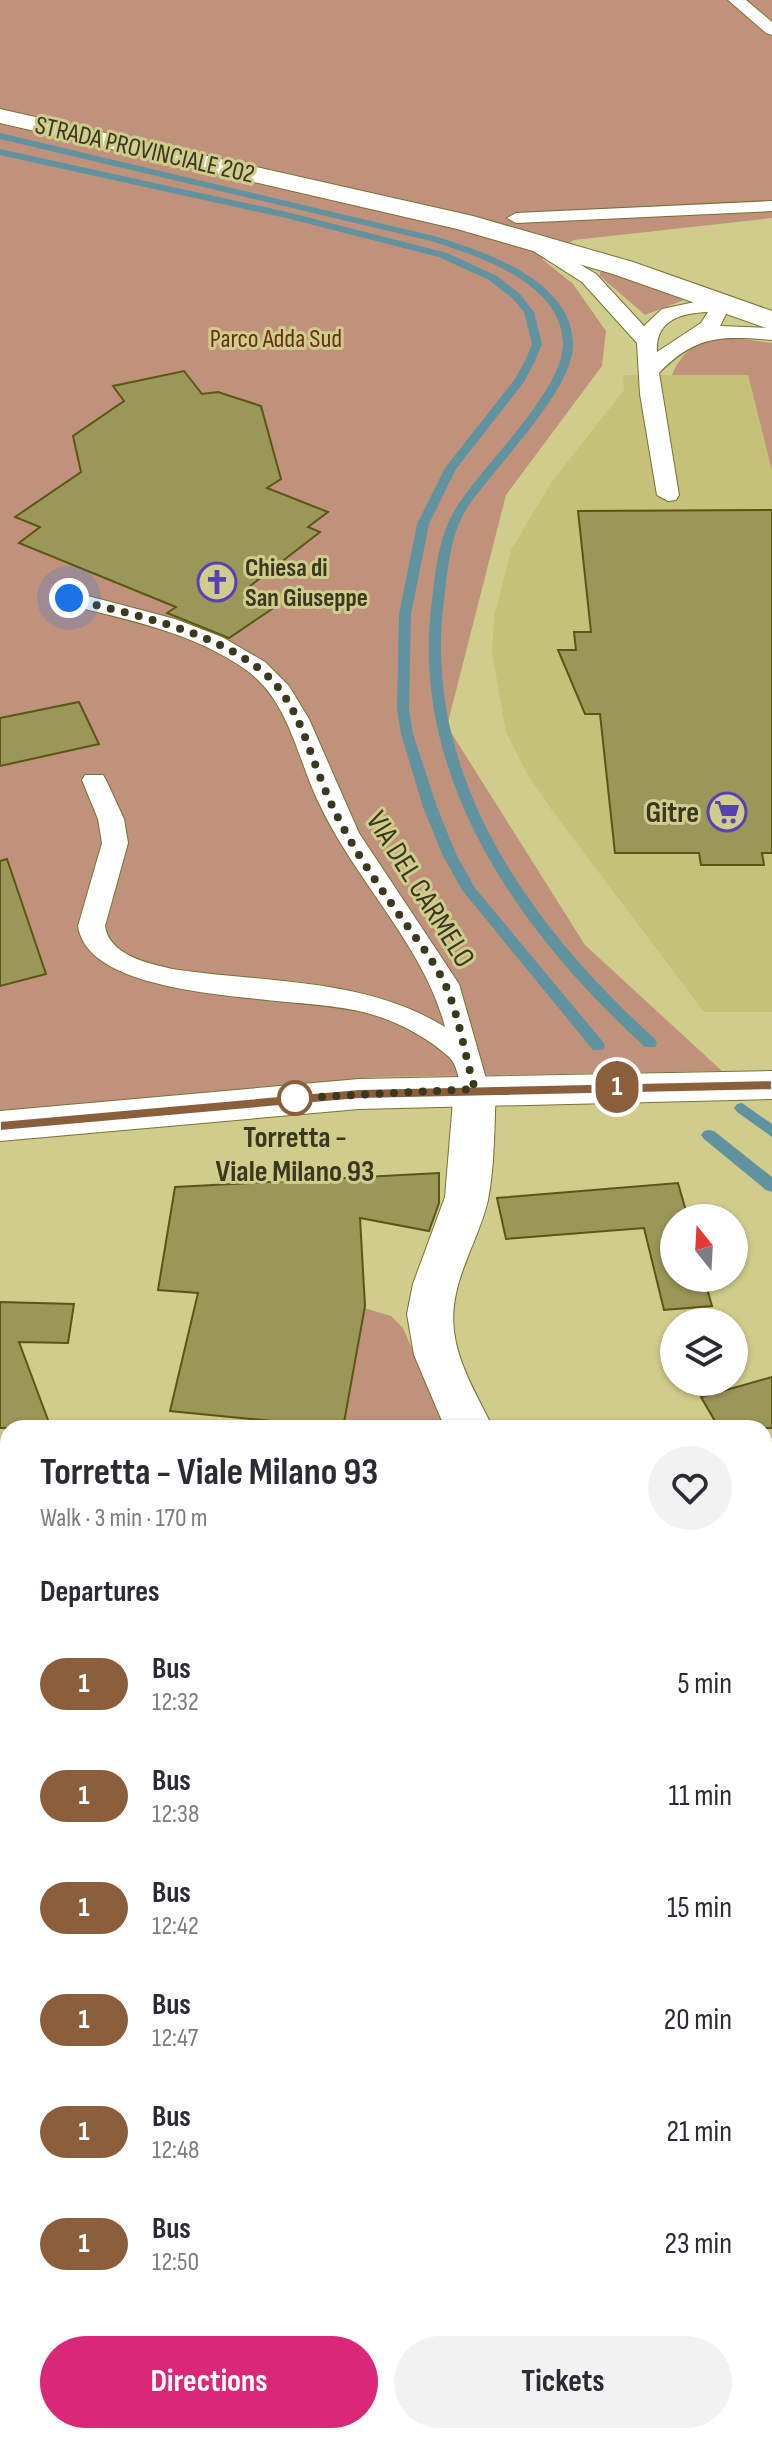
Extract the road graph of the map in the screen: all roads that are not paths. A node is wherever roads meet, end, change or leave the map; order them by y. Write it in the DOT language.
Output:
graph roads {
  1 [pos="736,0"];
  2 [pos="772,30"];
  3 [pos="0,116"];
  4 [pos="772,206"];
  5 [pos="516,218"];
  6 [pos="531,241"];
  7 [pos="723,304"];
  8 [pos="772,321"];
  9 [pos="772,334"];
  10 [pos="697,336"];
  11 [pos="647,343"];
  12 [pos="650,371"];
  13 [pos="668,495"];
  14 [pos="69,598"];
  15 [pos="94,780"];
  16 [pos="470,1072"];
  17 [pos="772,1085"];
  18 [pos="0,1126"];
  19 [pos="465,1420"];
  1 -- 2 [label="lane"];
  3 -- 6 [label="street, STRADA PROVINCIALE 202"];
  4 -- 5 [label="lane"];
  6 -- 7 [label="street, STRADA PROVINCIALE 202"];
  6 -- 11 [label="lane"];
  7 -- 8 [label="street, STRADA PROVINCIALE 202"];
  7 -- 10 [label="lane"];
  7 -- 11 [label="lane"];
  9 -- 10 [label="lane"];
  10 -- 12 [label="lane"];
  11 -- 12 [label="lane"];
  12 -- 13 [label="lane"];
  14 -- 16 [label="lane, VIA DEL CARMELO"];
  15 -- 16 [label="lane"];
  16 -- 17 [label="street"];
  16 -- 18 [label="street"];
  16 -- 19 [label="street"];
}
